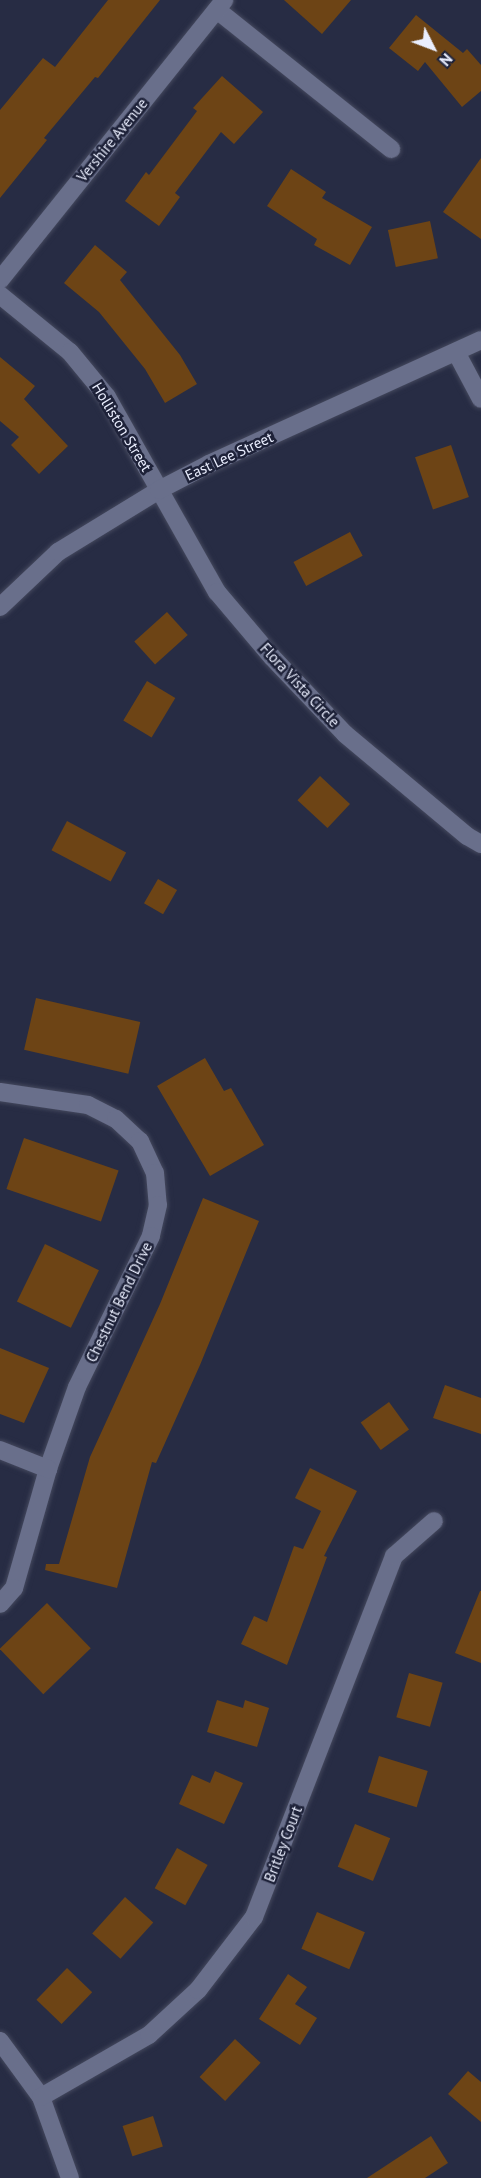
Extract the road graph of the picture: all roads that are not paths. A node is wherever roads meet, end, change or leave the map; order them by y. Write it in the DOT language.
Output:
graph roads {
  1 [pos="220,5"];
  2 [pos="391,149"];
  3 [pos="0,280"];
  4 [pos="0,296"];
  5 [pos="481,340"];
  6 [pos="456,352"];
  7 [pos="481,399"];
  8 [pos="159,490"];
  9 [pos="0,607"];
  10 [pos="481,844"];
  11 [pos="0,1092"];
  12 [pos="0,1450"];
  13 [pos="48,1469"];
  14 [pos="434,1521"];
  15 [pos="0,1604"];
  16 [pos="0,2041"];
  17 [pos="41,2097"];
  18 [pos="70,2178"];
  1 -- 2 [label="street"];
  1 -- 3 [label="street, Vershire Avenue"];
  4 -- 8 [label="street, Holliston Street"];
  5 -- 6 [label="street, East Lee Street"];
  6 -- 7 [label="street"];
  6 -- 8 [label="street, East Lee Street"];
  8 -- 9 [label="street, East Lee Street"];
  8 -- 10 [label="street, Flora Vista Circle"];
  11 -- 13 [label="street, Chestnut Bend Drive"];
  12 -- 13 [label="street"];
  13 -- 15 [label="street, Chestnut Bend Drive"];
  14 -- 17 [label="street, Britley Court"];
  16 -- 17 [label="street"];
  17 -- 18 [label="street"];
}
